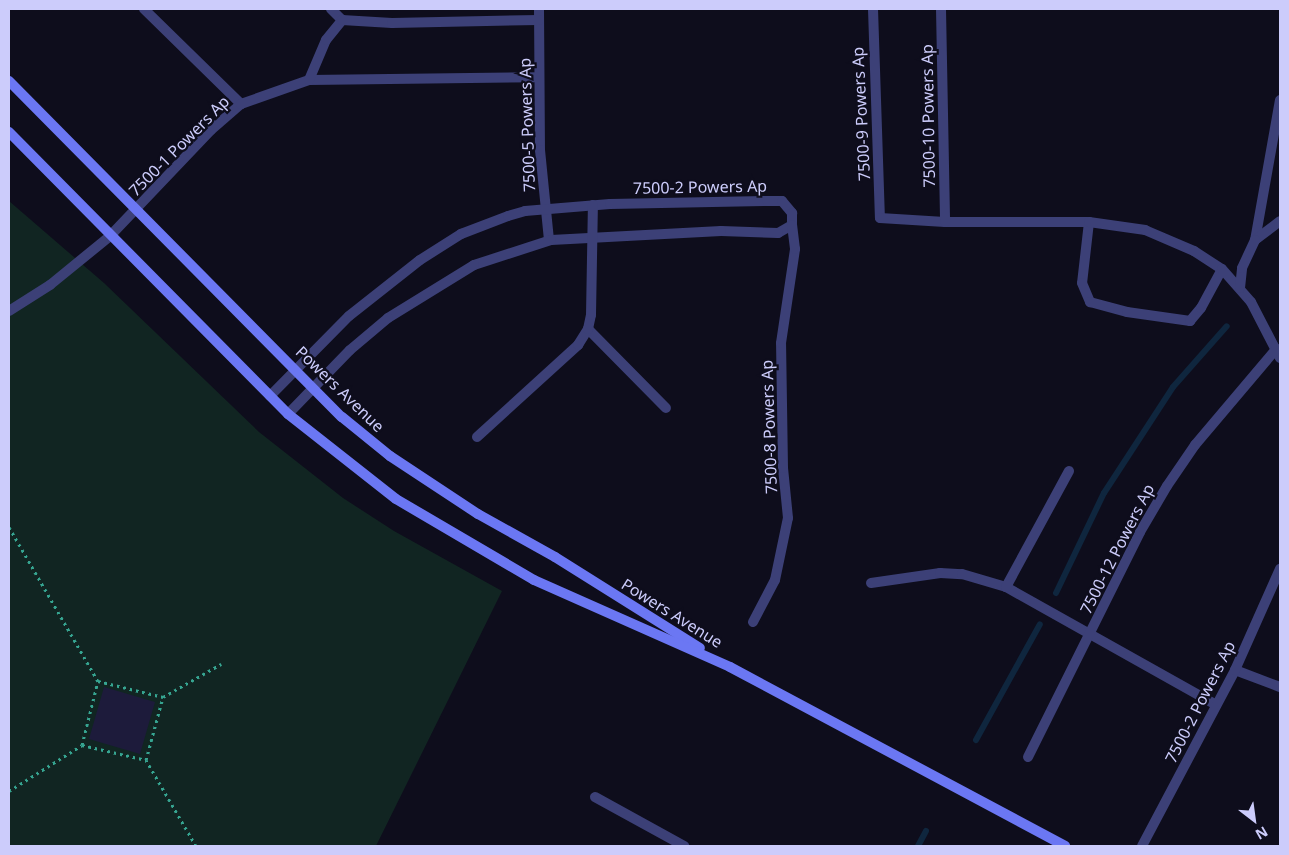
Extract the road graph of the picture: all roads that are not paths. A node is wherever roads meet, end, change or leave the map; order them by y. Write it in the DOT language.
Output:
graph roads {
  1 [pos="144,9"];
  2 [pos="331,9"];
  3 [pos="539,9"];
  4 [pos="873,9"];
  5 [pos="941,9"];
  6 [pos="342,20"];
  7 [pos="539,20"];
  8 [pos="539,77"];
  9 [pos="309,80"];
  10 [pos="9,81"];
  11 [pos="1280,100"];
  12 [pos="241,104"];
  13 [pos="9,132"];
  14 [pos="593,205"];
  15 [pos="546,209"];
  16 [pos="136,210"];
  17 [pos="945,222"];
  18 [pos="1090,222"];
  19 [pos="1280,222"];
  20 [pos="792,225"];
  21 [pos="110,236"];
  22 [pos="592,236"];
  23 [pos="549,240"];
  24 [pos="1254,240"];
  25 [pos="1222,269"];
  26 [pos="1240,288"];
  27 [pos="9,311"];
  28 [pos="588,328"];
  29 [pos="1278,353"];
  30 [pos="296,368"];
  31 [pos="313,386"];
  32 [pos="270,396"];
  33 [pos="666,408"];
  34 [pos="288,414"];
  35 [pos="477,437"];
  36 [pos="1070,471"];
  37 [pos="1280,569"];
  38 [pos="871,583"];
  39 [pos="1006,586"];
  40 [pos="753,622"];
  41 [pos="1090,634"];
  42 [pos="730,667"];
  43 [pos="1235,670"];
  44 [pos="1280,687"];
  45 [pos="1216,705"];
  46 [pos="1028,757"];
  47 [pos="595,798"];
  48 [pos="684,846"];
  49 [pos="1065,846"];
  50 [pos="1142,846"];
  1 -- 12 [label="street"];
  2 -- 6 [label="street"];
  3 -- 7 [label="street, 7500-5 Powers Ap"];
  4 -- 17 [label="street, 7500-9 Powers Ap"];
  5 -- 17 [label="street, 7500-10 Powers Ap"];
  6 -- 7 [label="street"];
  6 -- 9 [label="street"];
  7 -- 8 [label="street, 7500-5 Powers Ap"];
  8 -- 9 [label="street, 7500-1 Powers Ap"];
  8 -- 15 [label="street, 7500-5 Powers Ap"];
  9 -- 12 [label="street, 7500-1 Powers Ap"];
  10 -- 16 [label="street, Powers Avenue"];
  11 -- 24 [label="street"];
  12 -- 16 [label="street, 7500-1 Powers Ap"];
  13 -- 21 [label="street, Powers Avenue"];
  14 -- 15 [label="street, 7500-2 Powers Ap"];
  14 -- 20 [label="street, 7500-2 Powers Ap"];
  14 -- 22 [label="street"];
  15 -- 23 [label="street, 7500-5 Powers Ap"];
  15 -- 30 [label="street, 7500-2 Powers Ap"];
  16 -- 21 [label="street, 7500-1 Powers Ap"];
  16 -- 30 [label="street, Powers Avenue"];
  17 -- 18 [label="street"];
  18 -- 25 [label="street"];
  18 -- 25 [label="street"];
  19 -- 24 [label="street"];
  20 -- 22 [label="street"];
  20 -- 40 [label="street, 7500-8 Powers Ap"];
  21 -- 27 [label="street, 7500-1 Powers Ap"];
  21 -- 32 [label="street, Powers Avenue"];
  22 -- 23 [label="street"];
  22 -- 28 [label="street"];
  23 -- 31 [label="street"];
  24 -- 26 [label="street"];
  25 -- 26 [label="street"];
  26 -- 29 [label="street"];
  28 -- 33 [label="street"];
  28 -- 35 [label="street"];
  29 -- 41 [label="street, 7500-12 Powers Ap"];
  30 -- 31 [label="street, Powers Avenue"];
  30 -- 32 [label="street, 7500-2 Powers Ap"];
  31 -- 34 [label="street"];
  31 -- 42 [label="street, Powers Avenue"];
  32 -- 34 [label="street, Powers Avenue"];
  34 -- 42 [label="street, Powers Avenue"];
  36 -- 39 [label="street"];
  37 -- 43 [label="street, 7500-2 Powers Ap"];
  38 -- 39 [label="street"];
  39 -- 41 [label="street"];
  41 -- 45 [label="street"];
  41 -- 46 [label="street, 7500-12 Powers Ap"];
  42 -- 49 [label="street, Powers Avenue"];
  43 -- 44 [label="street"];
  43 -- 45 [label="street, 7500-2 Powers Ap"];
  45 -- 50 [label="street, 7500-2 Powers Ap"];
  47 -- 48 [label="street"];
}
